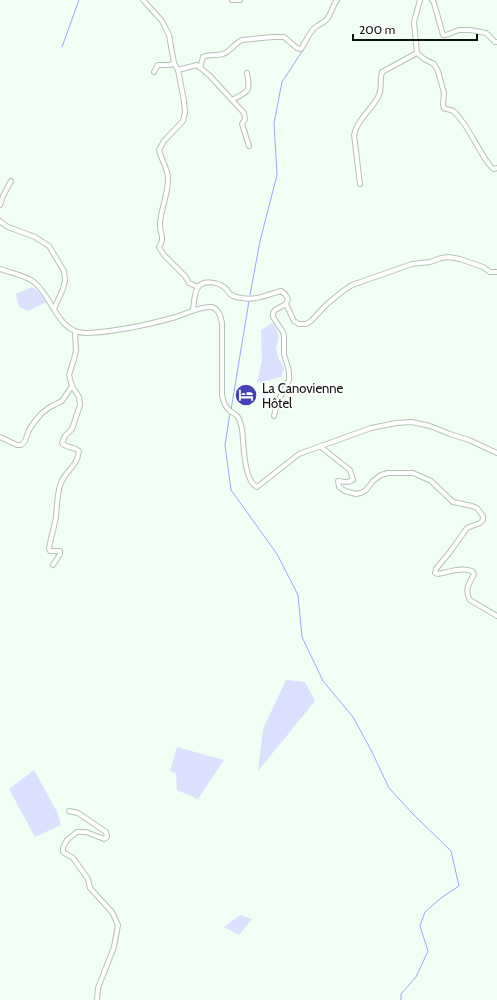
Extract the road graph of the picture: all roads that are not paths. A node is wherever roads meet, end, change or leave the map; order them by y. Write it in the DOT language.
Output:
graph roads {
  1 [pos="143,0"];
  2 [pos="232,0"];
  3 [pos="240,0"];
  4 [pos="337,0"];
  5 [pos="420,0"];
  6 [pos="432,0"];
  7 [pos="497,42"];
  8 [pos="417,53"];
  9 [pos="174,63"];
  10 [pos="200,68"];
  11 [pos="178,70"];
  12 [pos="154,72"];
  13 [pos="247,73"];
  14 [pos="232,100"];
  15 [pos="249,146"];
  16 [pos="497,168"];
  17 [pos="11,181"];
  18 [pos="360,184"];
  19 [pos="0,205"];
  20 [pos="0,221"];
  21 [pos="0,270"];
  22 [pos="497,272"];
  23 [pos="198,287"];
  24 [pos="286,304"];
  25 [pos="54,309"];
  26 [pos="193,310"];
  27 [pos="75,331"];
  28 [pos="72,386"];
  29 [pos="274,416"];
  30 [pos="0,437"];
  31 [pos="321,446"];
  32 [pos="497,453"];
  33 [pos="53,565"];
  34 [pos="497,616"];
  35 [pos="69,811"];
  36 [pos="97,1000"];
  1 -- 9 [label="street"];
  2 -- 3 [label="street"];
  4 -- 10 [label="street"];
  5 -- 8 [label="street"];
  6 -- 7 [label="street"];
  8 -- 16 [label="street"];
  8 -- 18 [label="street"];
  9 -- 11 [label="street"];
  9 -- 12 [label="street"];
  10 -- 11 [label="street"];
  10 -- 14 [label="street"];
  11 -- 23 [label="street"];
  13 -- 14 [label="street"];
  14 -- 15 [label="street"];
  17 -- 19 [label="street"];
  20 -- 25 [label="street"];
  21 -- 25 [label="street"];
  22 -- 24 [label="street"];
  23 -- 24 [label="street"];
  23 -- 26 [label="street"];
  24 -- 29 [label="street"];
  25 -- 27 [label="street"];
  26 -- 27 [label="street"];
  26 -- 31 [label="street"];
  27 -- 28 [label="street"];
  28 -- 30 [label="street"];
  28 -- 33 [label="street"];
  31 -- 32 [label="street"];
  31 -- 34 [label="street"];
  35 -- 36 [label="street"];
}
